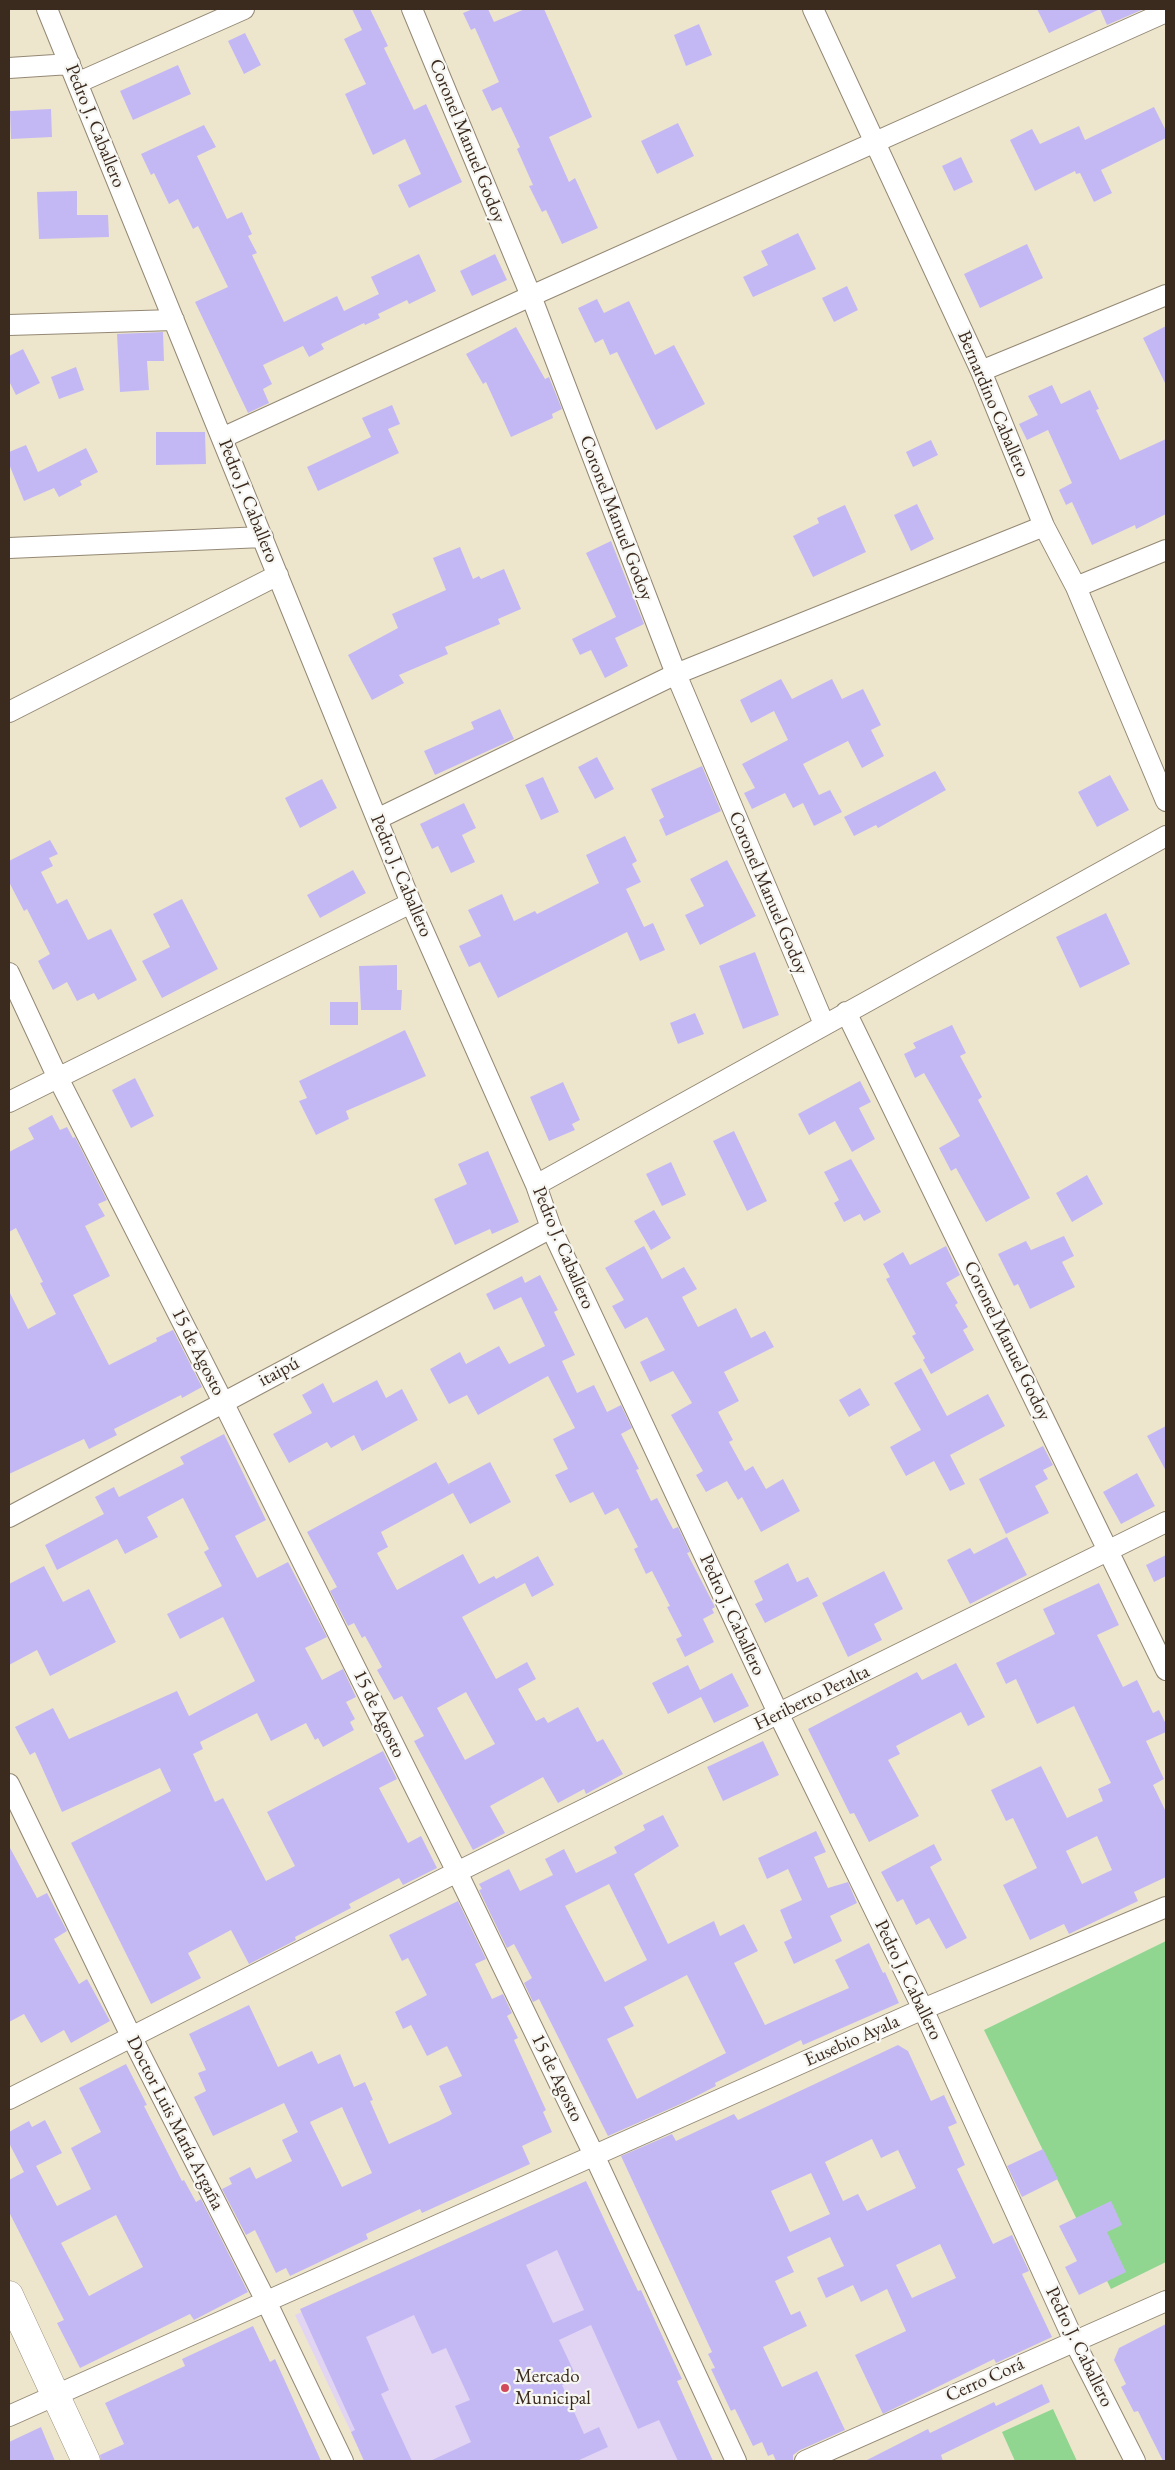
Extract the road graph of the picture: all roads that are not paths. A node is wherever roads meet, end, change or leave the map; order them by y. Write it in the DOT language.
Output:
graph roads {
  1 [pos="47,9"];
  2 [pos="244,9"];
  3 [pos="412,9"];
  4 [pos="813,9"];
  5 [pos="1166,12"];
  6 [pos="9,68"];
  7 [pos="74,74"];
  8 [pos="874,143"];
  9 [pos="1166,295"];
  10 [pos="530,296"];
  11 [pos="174,320"];
  12 [pos="9,325"];
  13 [pos="981,371"];
  14 [pos="222,438"];
  15 [pos="1044,526"];
  16 [pos="263,538"];
  17 [pos="9,548"];
  18 [pos="1166,550"];
  19 [pos="278,575"];
  20 [pos="1076,587"];
  21 [pos="676,674"];
  22 [pos="9,712"];
  23 [pos="1166,801"];
  24 [pos="377,820"];
  25 [pos="1166,836"];
  26 [pos="411,903"];
  27 [pos="9,973"];
  28 [pos="846,1012"];
  29 [pos="824,1024"];
  30 [pos="57,1076"];
  31 [pos="9,1102"];
  32 [pos="536,1185"];
  33 [pos="550,1228"];
  34 [pos="223,1402"];
  35 [pos="9,1517"];
  36 [pos="1166,1522"];
  37 [pos="1109,1550"];
  38 [pos="1166,1670"];
  39 [pos="779,1715"];
  40 [pos="9,1784"];
  41 [pos="457,1872"];
  42 [pos="1166,1908"];
  43 [pos="923,2009"];
  44 [pos="131,2036"];
  45 [pos="9,2099"];
  46 [pos="594,2155"];
  47 [pos="9,2296"];
  48 [pos="266,2301"];
  49 [pos="1166,2301"];
  50 [pos="1074,2341"];
  51 [pos="55,2394"];
  52 [pos="9,2416"];
  53 [pos="86,2461"];
  54 [pos="343,2461"];
  55 [pos="736,2461"];
  56 [pos="805,2461"];
  57 [pos="1135,2461"];
  1 -- 7 [label="street, Pedro J. Caballero"];
  2 -- 7 [label="street"];
  3 -- 10 [label="street, Coronel Manuel Godoy"];
  4 -- 8 [label="street, Bernardino Caballero"];
  5 -- 8 [label="street"];
  6 -- 7 [label="street"];
  7 -- 11 [label="street, Pedro J. Caballero"];
  8 -- 10 [label="street"];
  8 -- 13 [label="street, Bernardino Caballero"];
  9 -- 13 [label="street"];
  10 -- 14 [label="street"];
  10 -- 21 [label="street, Coronel Manuel Godoy"];
  11 -- 12 [label="street"];
  11 -- 14 [label="street, Pedro J. Caballero"];
  13 -- 15 [label="street, Bernardino Caballero"];
  14 -- 16 [label="street, Pedro J. Caballero"];
  15 -- 20 [label="street, Bernardino Caballero"];
  15 -- 21 [label="street"];
  16 -- 17 [label="street"];
  16 -- 19 [label="street, Pedro J. Caballero"];
  18 -- 20 [label="street"];
  19 -- 22 [label="street"];
  19 -- 24 [label="street, Pedro J. Caballero"];
  20 -- 23 [label="street, Bernardino Caballero"];
  21 -- 24 [label="street"];
  21 -- 29 [label="street, Coronel Manuel Godoy"];
  24 -- 26 [label="street, Pedro J. Caballero"];
  25 -- 28 [label="street"];
  26 -- 30 [label="street"];
  26 -- 32 [label="street, Pedro J. Caballero"];
  27 -- 30 [label="street, 15 de Agosto"];
  28 -- 29 [label="street"];
  28 -- 37 [label="street, Coronel Manuel Godoy"];
  29 -- 32 [label="street"];
  30 -- 31 [label="street"];
  30 -- 34 [label="street, 15 de Agosto"];
  32 -- 33 [label="street, Pedro J. Caballero"];
  33 -- 34 [label="street, itaipú"];
  33 -- 39 [label="street, Pedro J. Caballero"];
  34 -- 35 [label="street, itaipú"];
  34 -- 41 [label="street, 15 de Agosto"];
  36 -- 37 [label="street, Heriberto Peralta"];
  37 -- 38 [label="street, Coronel Manuel Godoy"];
  37 -- 39 [label="street, Heriberto Peralta"];
  39 -- 41 [label="street, Heriberto Peralta"];
  39 -- 43 [label="street, Pedro J. Caballero"];
  40 -- 44 [label="street, Doctor Luis María Argaña"];
  41 -- 44 [label="street, Heriberto Peralta"];
  41 -- 46 [label="street, 15 de Agosto"];
  42 -- 43 [label="street, Eusebio Ayala"];
  43 -- 46 [label="street, Eusebio Ayala"];
  43 -- 50 [label="street, Pedro J. Caballero"];
  44 -- 45 [label="street, Heriberto Peralta"];
  44 -- 48 [label="street, Doctor Luis María Argaña"];
  46 -- 48 [label="street, Eusebio Ayala"];
  46 -- 55 [label="street, 15 de Agosto"];
  47 -- 51 [label="highway"];
  48 -- 51 [label="street, Eusebio Ayala"];
  48 -- 54 [label="street, Doctor Luis María Argaña"];
  49 -- 50 [label="street, Cerro Corá"];
  50 -- 56 [label="street, Cerro Corá"];
  50 -- 57 [label="street, Pedro J. Caballero"];
  51 -- 52 [label="street, Eusebio Ayala"];
  51 -- 53 [label="highway"];
}
